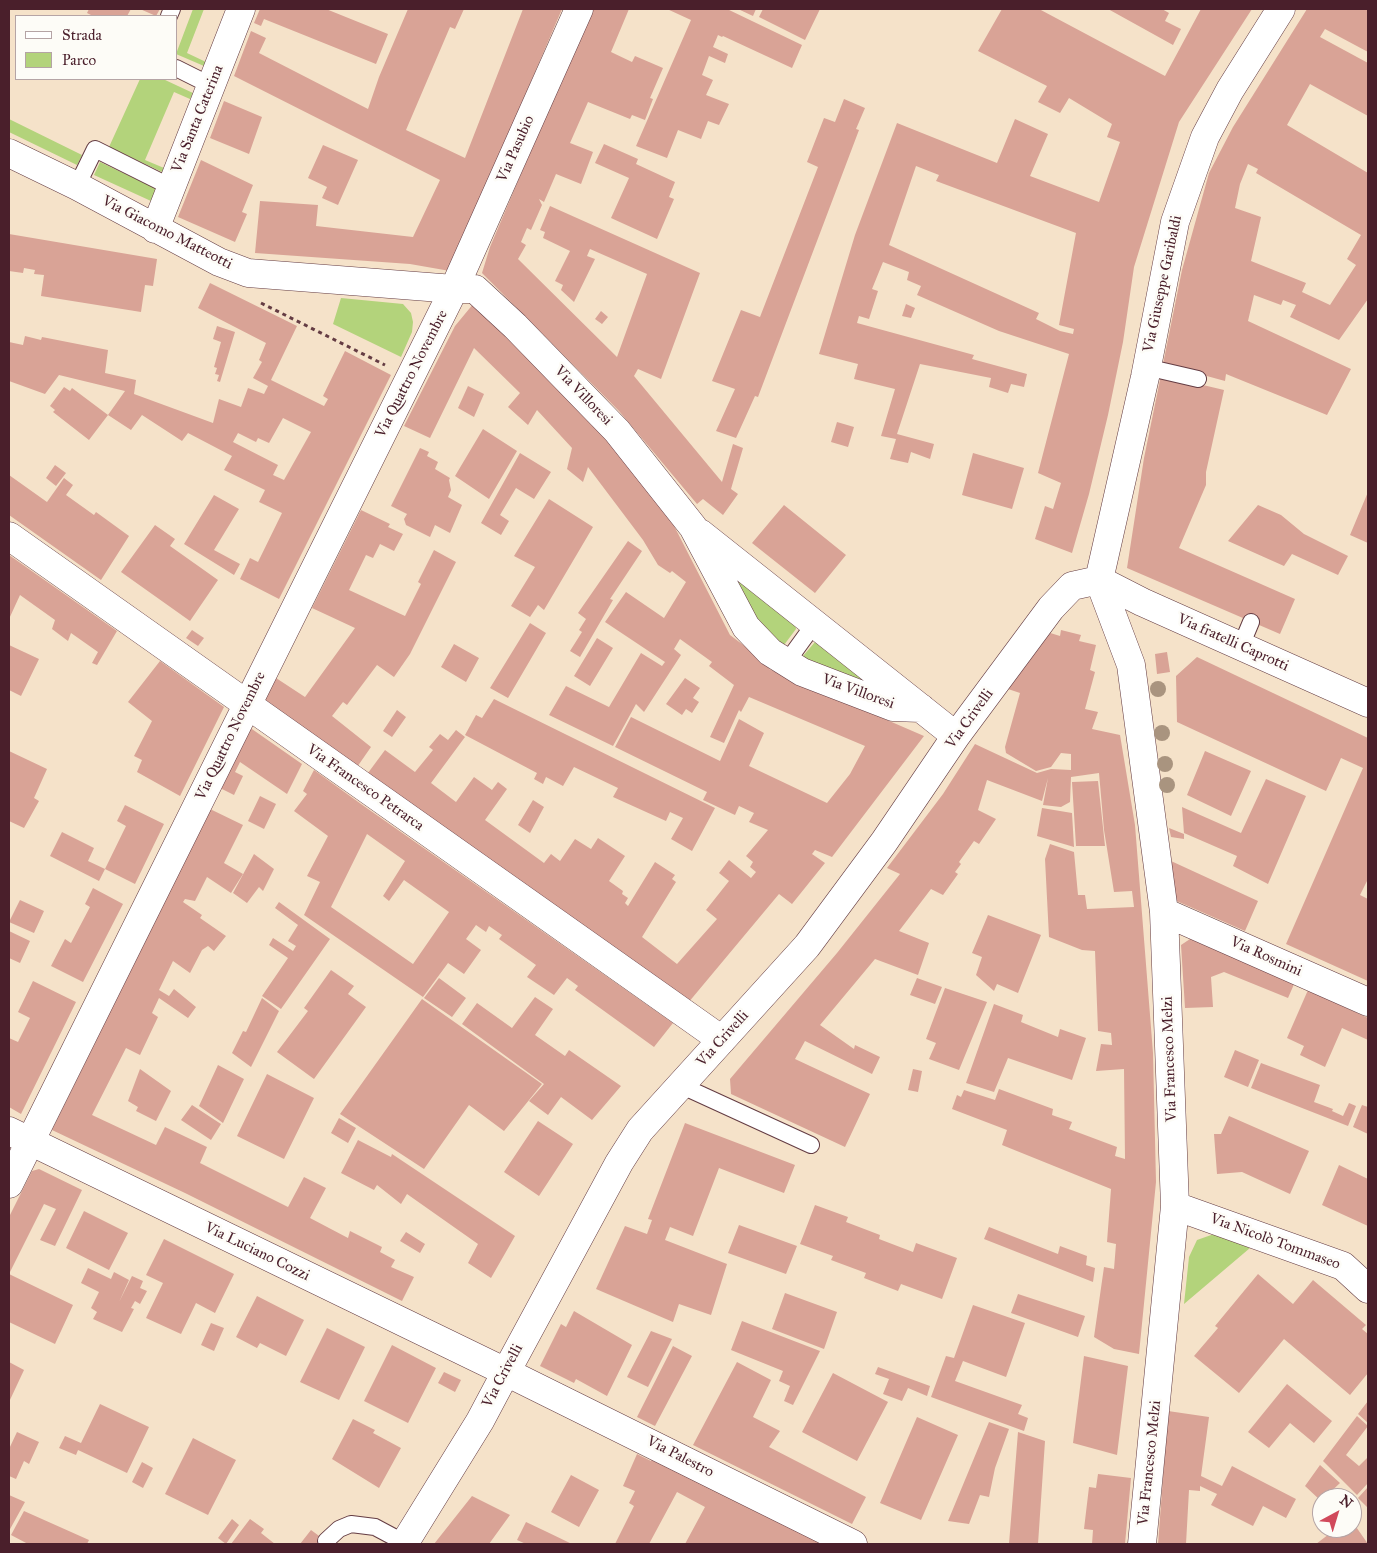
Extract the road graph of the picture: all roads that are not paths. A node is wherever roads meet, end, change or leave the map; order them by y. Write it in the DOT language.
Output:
graph roads {
  1 [pos="241,9"];
  2 [pos="579,9"];
  3 [pos="1281,9"];
  4 [pos="178,69"];
  5 [pos="212,86"];
  6 [pos="9,153"];
  7 [pos="76,186"];
  8 [pos="171,187"];
  9 [pos="155,229"];
  10 [pos="454,289"];
  11 [pos="1150,376"];
  12 [pos="1198,379"];
  13 [pos="693,527"];
  14 [pos="9,536"];
  15 [pos="1100,580"];
  16 [pos="815,623"];
  17 [pos="786,663"];
  18 [pos="1368,703"];
  19 [pos="246,704"];
  20 [pos="921,708"];
  21 [pos="956,736"];
  22 [pos="1164,912"];
  23 [pos="1368,1002"];
  24 [pos="722,1040"];
  25 [pos="680,1085"];
  26 [pos="19,1136"];
  27 [pos="811,1145"];
  28 [pos="9,1184"];
  29 [pos="1175,1206"];
  30 [pos="1368,1289"];
  31 [pos="506,1372"];
  32 [pos="326,1541"];
  33 [pos="404,1544"];
  34 [pos="853,1544"];
  35 [pos="1142,1544"];
  1 -- 5 [label="street, Via Santa Caterina"];
  2 -- 10 [label="street, Via Pasubio"];
  3 -- 11 [label="street, Via Giuseppe Garibaldi"];
  4 -- 5 [label="lane"];
  5 -- 8 [label="street, Via Santa Caterina"];
  6 -- 7 [label="street, Via Giacomo Matteotti"];
  7 -- 8 [label="lane"];
  7 -- 9 [label="street, Via Giacomo Matteotti"];
  8 -- 9 [label="street, Via Santa Caterina"];
  9 -- 10 [label="street, Via Giacomo Matteotti"];
  10 -- 13 [label="street, Via Villoresi"];
  10 -- 19 [label="street, Via Quattro Novembre"];
  11 -- 12 [label="lane"];
  11 -- 15 [label="street, Via Giuseppe Garibaldi"];
  13 -- 16 [label="street, Via Villoresi"];
  13 -- 17 [label="street, Via Villoresi"];
  14 -- 19 [label="street, Via Francesco Petrarca"];
  15 -- 18 [label="street, Via fratelli Caprotti"];
  15 -- 21 [label="street, Via Crivelli"];
  15 -- 22 [label="street, Via Francesco Melzi"];
  16 -- 17 [label="lane"];
  16 -- 20 [label="street, Via Villoresi"];
  17 -- 20 [label="street, Via Villoresi"];
  19 -- 24 [label="street, Via Francesco Petrarca"];
  19 -- 26 [label="street, Via Quattro Novembre"];
  20 -- 21 [label="street, Via Villoresi"];
  21 -- 24 [label="street, Via Crivelli"];
  22 -- 23 [label="street, Via Rosmini"];
  22 -- 29 [label="street, Via Francesco Melzi"];
  24 -- 25 [label="street, Via Crivelli"];
  25 -- 27 [label="lane"];
  25 -- 31 [label="street, Via Crivelli"];
  26 -- 28 [label="street, Via Quattro Novembre"];
  26 -- 31 [label="street, Via Luciano Cozzi"];
  29 -- 30 [label="street, Via Nicolò Tommaseo"];
  29 -- 35 [label="street, Via Francesco Melzi"];
  31 -- 33 [label="street, Via Crivelli"];
  31 -- 34 [label="street, Via Palestro"];
  32 -- 33 [label="lane"];
}
